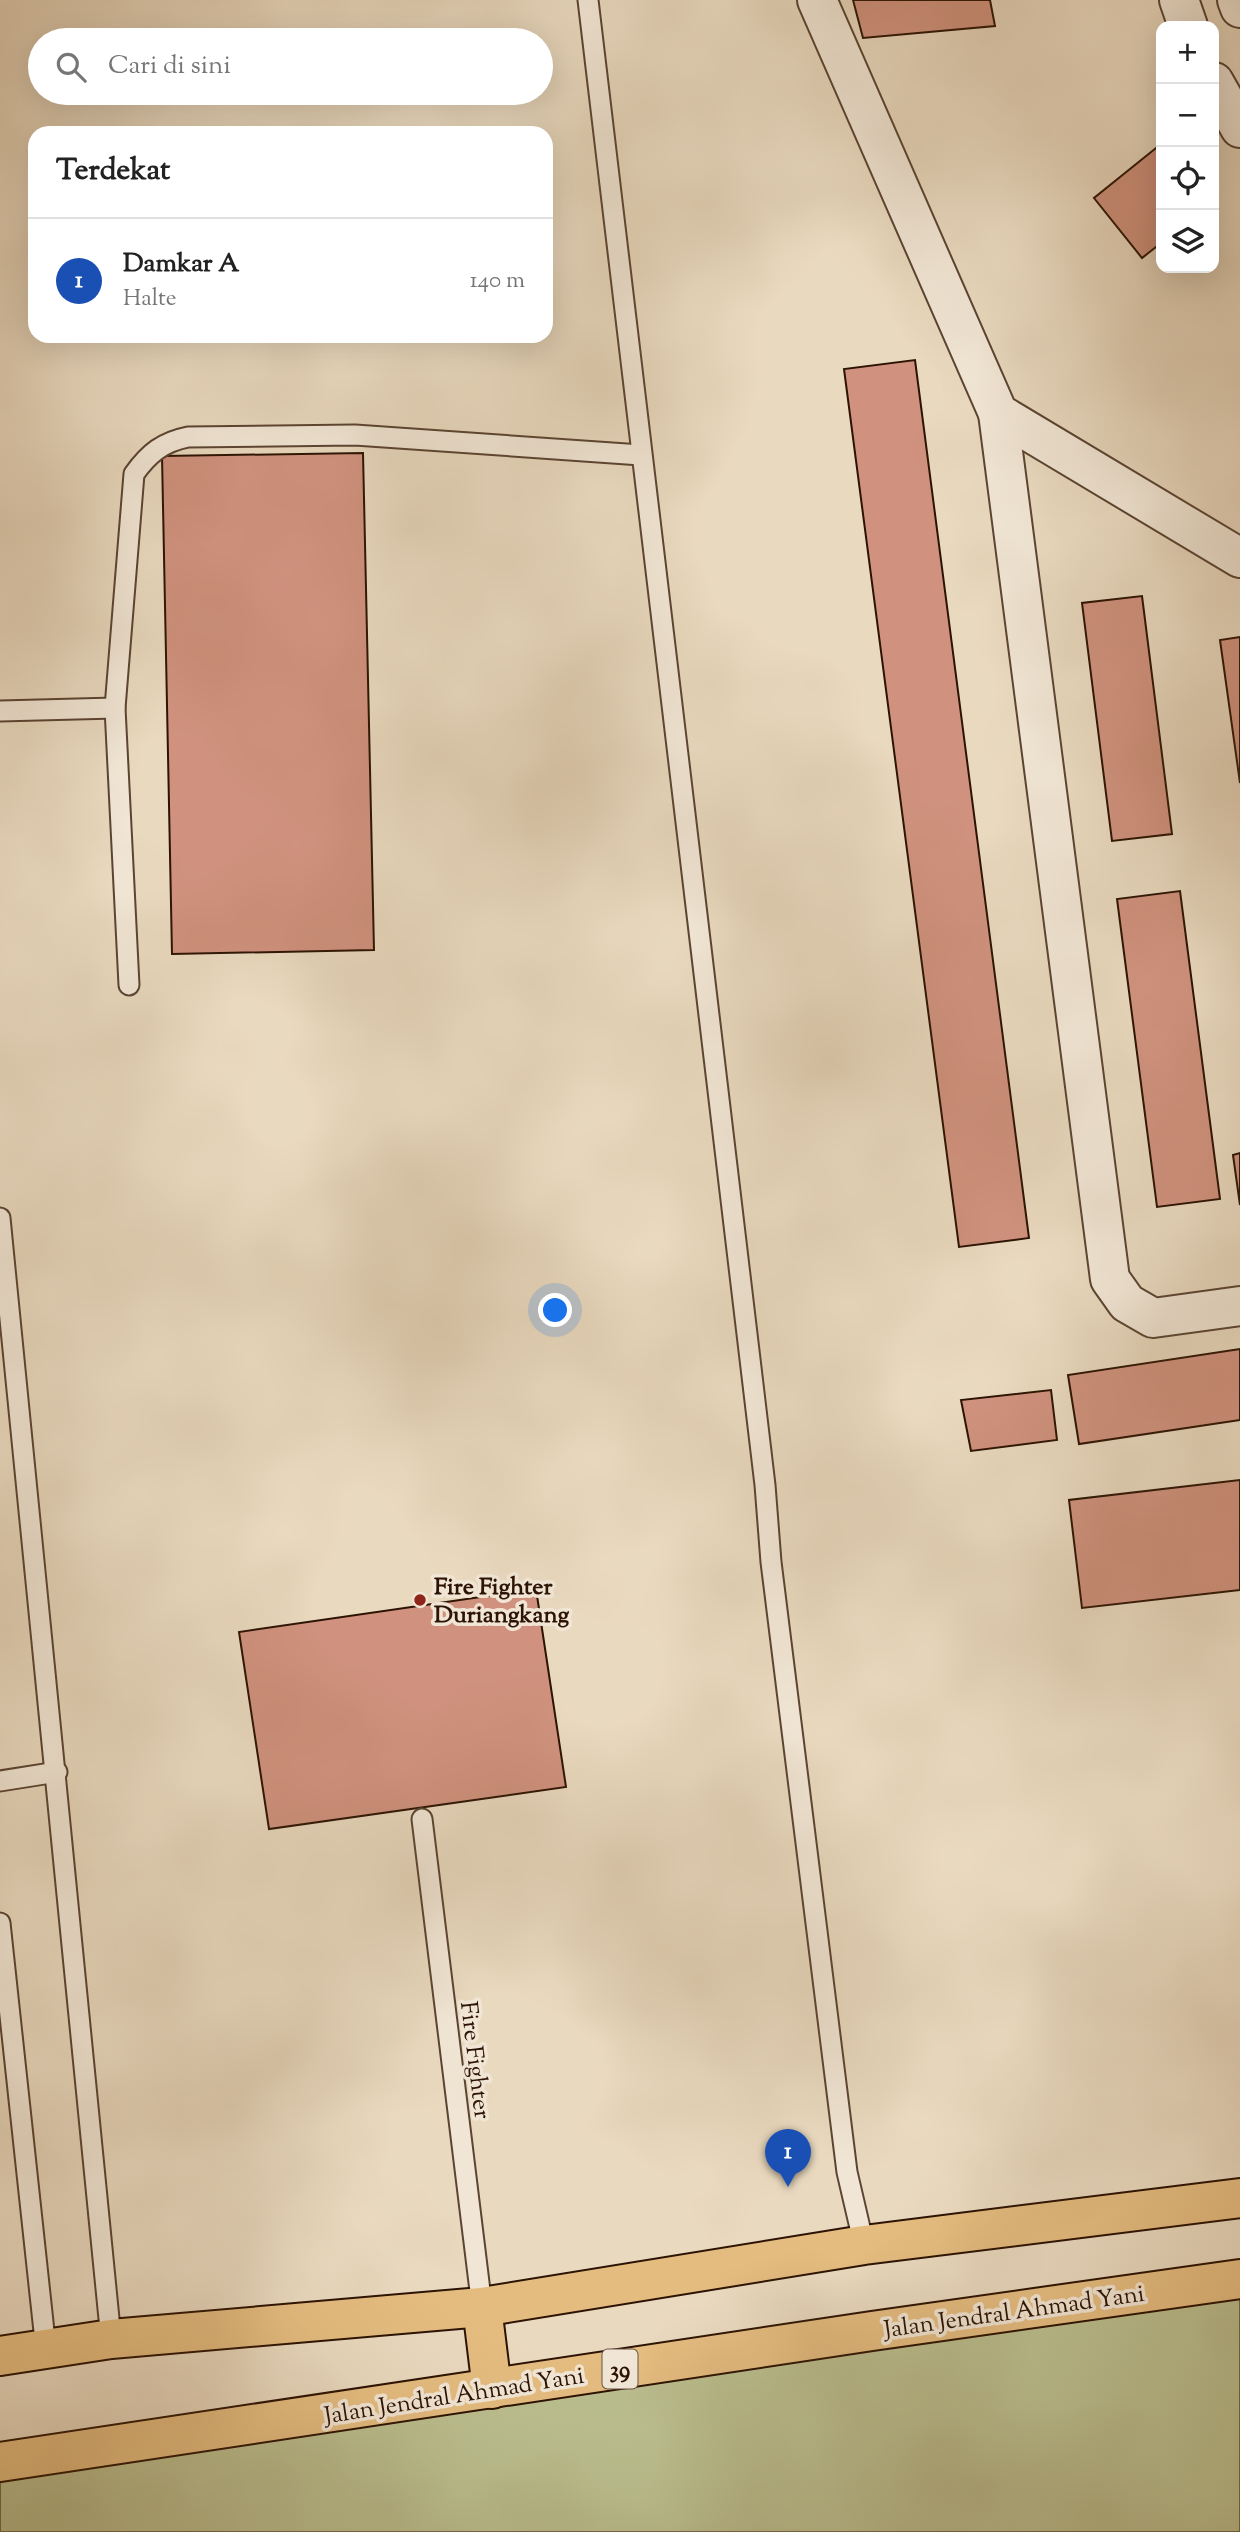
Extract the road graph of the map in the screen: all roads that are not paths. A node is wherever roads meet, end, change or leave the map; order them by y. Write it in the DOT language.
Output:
graph roads {
  1 [pos="587,0"];
  2 [pos="817,0"];
  3 [pos="1179,0"];
  4 [pos="1237,0"];
  5 [pos="1240,8"];
  6 [pos="1186,21"];
  7 [pos="1215,84"];
  8 [pos="1240,128"];
  9 [pos="998,413"];
  10 [pos="641,455"];
  11 [pos="1240,558"];
  12 [pos="115,708"];
  13 [pos="0,712"];
  14 [pos="130,985"];
  15 [pos="0,1218"];
  16 [pos="1240,1306"];
  17 [pos="57,1772"];
  18 [pos="0,1781"];
  19 [pos="422,1819"];
  20 [pos="0,1923"];
  21 [pos="1240,2198"];
  22 [pos="864,2245"];
  23 [pos="1240,2279"];
  24 [pos="482,2307"];
  25 [pos="111,2339"];
  26 [pos="46,2350"];
  27 [pos="0,2356"];
  28 [pos="492,2389"];
  29 [pos="0,2462"];
  1 -- 10 [label="lane"];
  2 -- 9 [label="street"];
  3 -- 6 [label="street"];
  4 -- 5 [label="street"];
  7 -- 8 [label="street"];
  9 -- 11 [label="street"];
  9 -- 16 [label="street"];
  10 -- 12 [label="lane"];
  10 -- 22 [label="lane"];
  12 -- 13 [label="lane"];
  12 -- 14 [label="lane"];
  15 -- 17 [label="lane"];
  17 -- 18 [label="lane"];
  17 -- 25 [label="lane"];
  19 -- 24 [label="lane, Fire Fighter"];
  20 -- 26 [label="lane"];
  21 -- 22 [label="highway"];
  22 -- 24 [label="highway"];
  23 -- 28 [label="highway, Jalan Jendral Ahmad Yani / 39"];
  24 -- 25 [label="highway"];
  24 -- 28 [label="highway"];
  25 -- 26 [label="highway"];
  26 -- 27 [label="highway"];
  28 -- 29 [label="highway, Jalan Jendral Ahmad Yani / 39"];
}
